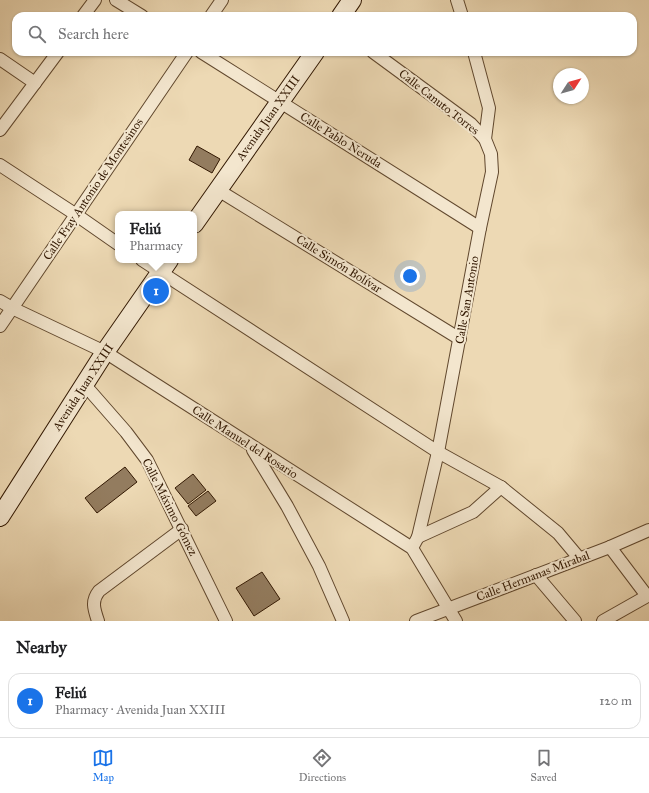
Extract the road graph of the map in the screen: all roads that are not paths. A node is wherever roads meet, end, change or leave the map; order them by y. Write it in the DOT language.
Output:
graph roads {
  1 [pos="95,0"];
  2 [pos="116,0"];
  3 [pos="222,0"];
  4 [pos="352,0"];
  5 [pos="456,0"];
  6 [pos="87,12"];
  7 [pos="136,12"];
  8 [pos="214,12"];
  9 [pos="344,12"];
  10 [pos="460,12"];
  11 [pos="55,56"];
  12 [pos="184,56"];
  13 [pos="208,56"];
  14 [pos="312,56"];
  15 [pos="378,56"];
  16 [pos="475,56"];
  17 [pos="0,59"];
  18 [pos="35,84"];
  19 [pos="279,102"];
  20 [pos="0,130"];
  21 [pos="485,139"];
  22 [pos="0,165"];
  23 [pos="218,190"];
  24 [pos="76,214"];
  25 [pos="197,220"];
  26 [pos="480,228"];
  27 [pos="115,242"];
  28 [pos="152,263"];
  29 [pos="165,267"];
  30 [pos="0,301"];
  31 [pos="12,308"];
  32 [pos="0,326"];
  33 [pos="460,339"];
  34 [pos="105,352"];
  35 [pos="84,384"];
  36 [pos="251,447"];
  37 [pos="438,452"];
  38 [pos="501,487"];
  39 [pos="0,517"];
  40 [pos="182,529"];
  41 [pos="649,530"];
  42 [pos="418,537"];
  43 [pos="610,547"];
  44 [pos="412,548"];
  45 [pos="580,558"];
  46 [pos="536,575"];
  47 [pos="648,596"];
  48 [pos="450,609"];
  49 [pos="98,621"];
  50 [pos="224,621"];
  51 [pos="343,621"];
  52 [pos="416,621"];
  53 [pos="456,621"];
  54 [pos="576,621"];
  55 [pos="603,621"];
  1 -- 6 [label="street"];
  2 -- 7 [label="street"];
  3 -- 8 [label="street"];
  4 -- 9 [label="street"];
  5 -- 10 [label="street"];
  11 -- 18 [label="street"];
  12 -- 24 [label="street, Calle Fray Antonio de Montesinos"];
  13 -- 19 [label="street, Calle Pablo Neruda"];
  14 -- 19 [label="street, Avenida Juan XXIII"];
  15 -- 21 [label="street, Calle Canuto Torres"];
  16 -- 21 [label="street, Calle San Antonio"];
  17 -- 18 [label="street"];
  18 -- 20 [label="street"];
  19 -- 23 [label="street, Avenida Juan XXIII"];
  19 -- 26 [label="street, Calle Pablo Neruda"];
  21 -- 26 [label="street, Calle San Antonio"];
  22 -- 24 [label="street"];
  23 -- 25 [label="street, Avenida Juan XXIII"];
  23 -- 33 [label="street, Calle Simón Bolívar"];
  24 -- 27 [label="street"];
  24 -- 31 [label="street, Calle Fray Antonio de Montesinos"];
  26 -- 33 [label="street, Calle San Antonio"];
  28 -- 29 [label="street"];
  29 -- 34 [label="street, Avenida Juan XXIII"];
  29 -- 37 [label="street"];
  30 -- 31 [label="street, Calle Manuel del Rosario"];
  31 -- 32 [label="street, Calle Fray Antonio de Montesinos"];
  31 -- 34 [label="street, Calle Manuel del Rosario"];
  33 -- 37 [label="street, Calle San Antonio"];
  34 -- 35 [label="street, Avenida Juan XXIII"];
  34 -- 36 [label="street, Calle Manuel del Rosario"];
  35 -- 39 [label="street, Avenida Juan XXIII"];
  35 -- 40 [label="street, Calle Máximo Gómez"];
  36 -- 44 [label="street, Calle Manuel del Rosario"];
  36 -- 51 [label="street"];
  37 -- 38 [label="street"];
  37 -- 42 [label="street, Calle San Antonio"];
  38 -- 42 [label="street"];
  38 -- 45 [label="street"];
  40 -- 49 [label="street"];
  40 -- 50 [label="street, Calle Máximo Gómez"];
  41 -- 43 [label="street, Calle Hermanas Mirabal"];
  42 -- 44 [label="street, Calle San Antonio"];
  43 -- 45 [label="street, Calle Hermanas Mirabal"];
  43 -- 47 [label="street"];
  44 -- 48 [label="street, Calle Manuel del Rosario"];
  45 -- 46 [label="street, Calle Hermanas Mirabal"];
  46 -- 48 [label="street, Calle Hermanas Mirabal"];
  46 -- 54 [label="street"];
  47 -- 55 [label="street"];
  48 -- 52 [label="street, Calle Hermanas Mirabal"];
  48 -- 53 [label="street, Calle Manuel del Rosario"];
}
